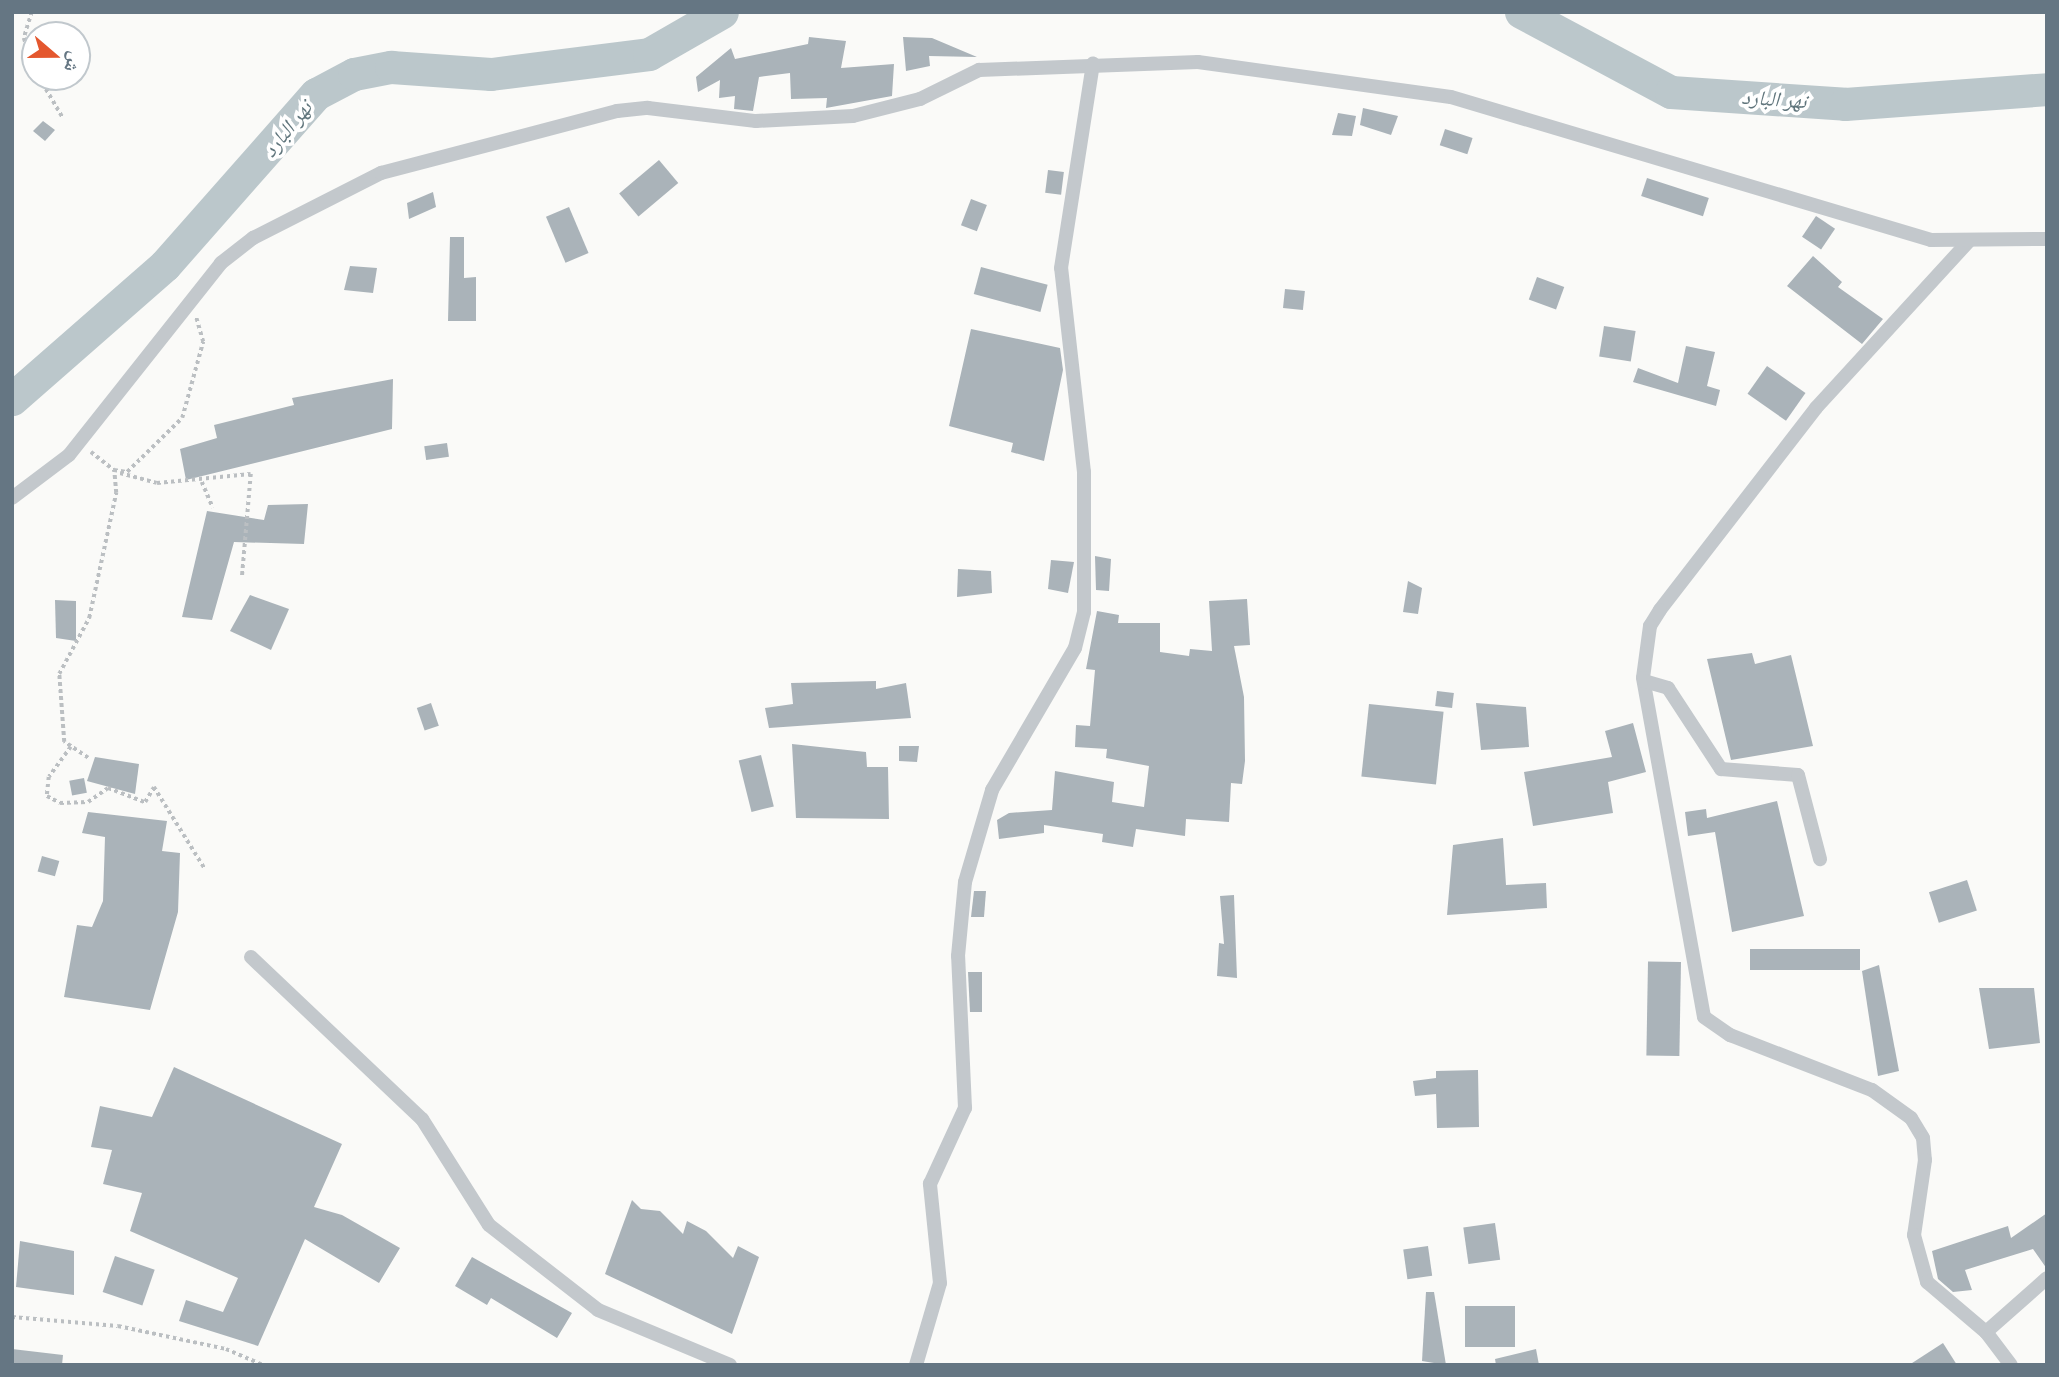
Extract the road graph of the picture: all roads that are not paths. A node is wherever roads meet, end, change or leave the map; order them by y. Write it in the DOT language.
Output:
graph roads {
  1 [pos="1093,63"];
  2 [pos="2047,239"];
  3 [pos="1968,242"];
  4 [pos="12,498"];
  5 [pos="1644,681"];
  6 [pos="1820,859"];
  7 [pos="251,957"];
  8 [pos="2047,1278"];
  9 [pos="1986,1332"];
  10 [pos="730,1365"];
  11 [pos="916,1365"];
  12 [pos="2011,1365"];
  1 -- 3 [label="street"];
  1 -- 4 [label="street"];
  1 -- 11 [label="street"];
  2 -- 3 [label="street"];
  3 -- 5 [label="street"];
  5 -- 6 [label="street"];
  5 -- 9 [label="street"];
  7 -- 10 [label="street"];
  8 -- 9 [label="street"];
  9 -- 12 [label="street"];
}
